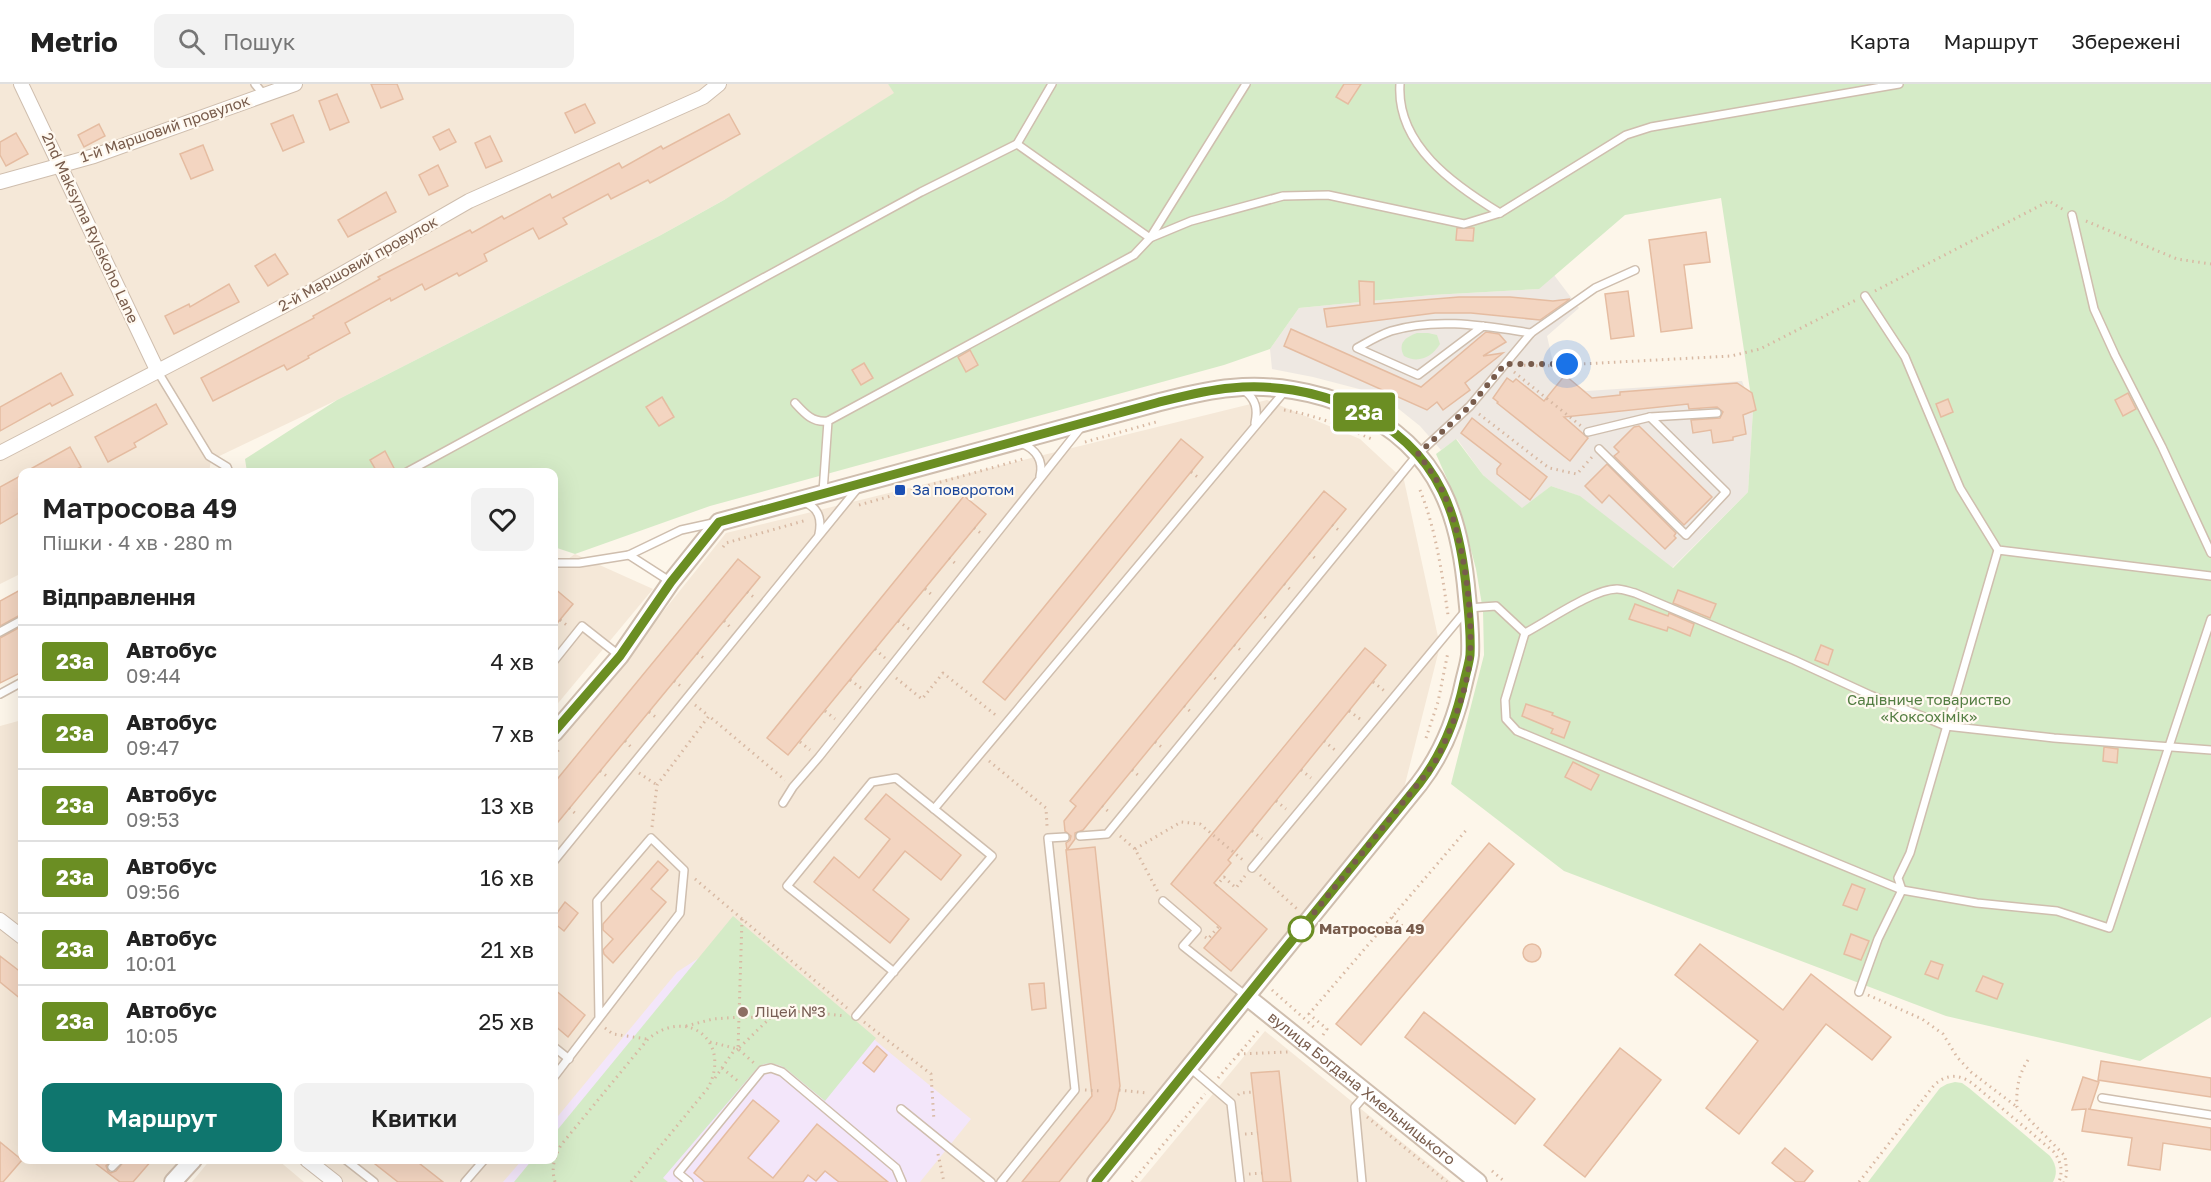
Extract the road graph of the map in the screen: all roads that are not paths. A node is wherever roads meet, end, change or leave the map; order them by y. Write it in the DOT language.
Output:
graph roads {
  1 [pos="21,84"];
  2 [pos="255,84"];
  3 [pos="295,84"];
  4 [pos="719,84"];
  5 [pos="1052,84"];
  6 [pos="1246,84"];
  7 [pos="1400,84"];
  8 [pos="1899,84"];
  9 [pos="264,96"];
  10 [pos="1017,144"];
  11 [pos="61,164"];
  12 [pos="0,182"];
  13 [pos="1500,213"];
  14 [pos="2072,215"];
  15 [pos="1150,238"];
  16 [pos="1635,270"];
  17 [pos="1865,296"];
  18 [pos="1483,326"];
  19 [pos="1531,333"];
  20 [pos="158,372"];
  21 [pos="1237,387"];
  22 [pos="1285,390"];
  23 [pos="795,403"];
  24 [pos="1717,413"];
  25 [pos="1650,417"];
  26 [pos="828,421"];
  27 [pos="1085,422"];
  28 [pos="1254,427"];
  29 [pos="1588,432"];
  30 [pos="1012,441"];
  31 [pos="1599,449"];
  32 [pos="0,453"];
  33 [pos="1418,454"];
  34 [pos="227,468"];
  35 [pos="414,468"];
  36 [pos="1039,480"];
  37 [pos="860,485"];
  38 [pos="823,495"];
  39 [pos="799,501"];
  40 [pos="719,522"];
  41 [pos="819,535"];
  42 [pos="1998,550"];
  43 [pos="2211,553"];
  44 [pos="629,555"];
  45 [pos="558,564"];
  46 [pos="2211,576"];
  47 [pos="671,582"];
  48 [pos="1468,608"];
  49 [pos="2211,619"];
  50 [pos="18,622"];
  51 [pos="0,632"];
  52 [pos="1525,633"];
  53 [pos="558,656"];
  54 [pos="620,656"];
  55 [pos="18,684"];
  56 [pos="0,694"];
  57 [pos="1946,726"];
  58 [pos="558,739"];
  59 [pos="2170,748"];
  60 [pos="2211,750"];
  61 [pos="783,803"];
  62 [pos="934,809"];
  63 [pos="1080,836"];
  64 [pos="1065,837"];
  65 [pos="558,856"];
  66 [pos="1252,868"];
  67 [pos="1902,890"];
  68 [pos="1163,901"];
  69 [pos="0,920"];
  70 [pos="18,934"];
  71 [pos="894,972"];
  72 [pos="1859,992"];
  73 [pos="1246,996"];
  74 [pos="599,1018"];
  75 [pos="859,1018"];
  76 [pos="558,1050"];
  77 [pos="569,1059"];
  78 [pos="1189,1067"];
  79 [pos="558,1072"];
  80 [pos="1366,1094"];
  81 [pos="2102,1098"];
  82 [pos="900,1109"];
  83 [pos="2211,1115"];
  84 [pos="115,1164"];
  85 [pos="189,1164"];
  86 [pos="312,1164"];
  87 [pos="351,1164"];
  88 [pos="481,1164"];
  89 [pos="112,1167"];
  90 [pos="173,1182"];
  91 [pos="335,1182"];
  92 [pos="374,1182"];
  93 [pos="465,1182"];
  94 [pos="689,1182"];
  95 [pos="902,1182"];
  96 [pos="991,1182"];
  97 [pos="1001,1182"];
  98 [pos="1096,1182"];
  99 [pos="1240,1182"];
  100 [pos="1362,1182"];
  101 [pos="1478,1182"];
  1 -- 11 [label="street, 2nd Maksyma Rylskoho Lane"];
  2 -- 9 [label="lane"];
  3 -- 9 [label="street, 1-й Маршовий провулок"];
  4 -- 20 [label="street, 2-й Маршовий провулок"];
  5 -- 10 [label="lane"];
  6 -- 15 [label="lane"];
  7 -- 13 [label="lane"];
  8 -- 13 [label="lane"];
  9 -- 11 [label="street, 1-й Маршовий провулок"];
  10 -- 15 [label="lane"];
  10 -- 35 [label="lane"];
  11 -- 12 [label="street, 1-й Маршовий провулок"];
  11 -- 20 [label="street, 2nd Maksyma Rylskoho Lane"];
  13 -- 15 [label="lane"];
  14 -- 43 [label="lane"];
  15 -- 26 [label="lane"];
  16 -- 19 [label="lane"];
  17 -- 42 [label="lane"];
  18 -- 18 [label="lane"];
  18 -- 19 [label="lane"];
  19 -- 33 [label="lane"];
  20 -- 32 [label="street, 2-й Маршовий провулок"];
  20 -- 34 [label="lane"];
  21 -- 22 [label="street"];
  21 -- 27 [label="street"];
  21 -- 28 [label="lane"];
  22 -- 28 [label="lane"];
  22 -- 33 [label="street"];
  23 -- 26 [label="lane"];
  24 -- 25 [label="lane"];
  25 -- 29 [label="lane"];
  25 -- 31 [label="lane"];
  26 -- 38 [label="lane"];
  27 -- 30 [label="street"];
  27 -- 36 [label="lane"];
  28 -- 62 [label="lane"];
  30 -- 36 [label="lane"];
  30 -- 37 [label="street"];
  33 -- 48 [label="street"];
  33 -- 63 [label="lane"];
  36 -- 61 [label="lane"];
  37 -- 38 [label="street"];
  37 -- 41 [label="lane"];
  38 -- 39 [label="street"];
  39 -- 40 [label="street"];
  39 -- 41 [label="lane"];
  40 -- 44 [label="lane"];
  40 -- 47 [label="street"];
  41 -- 65 [label="lane"];
  42 -- 46 [label="lane"];
  42 -- 57 [label="lane"];
  44 -- 45 [label="lane"];
  44 -- 47 [label="lane"];
  47 -- 54 [label="street"];
  48 -- 52 [label="lane"];
  48 -- 66 [label="lane"];
  48 -- 73 [label="street"];
  49 -- 59 [label="lane"];
  50 -- 51 [label="lane"];
  52 -- 57 [label="lane"];
  52 -- 67 [label="lane"];
  53 -- 54 [label="lane"];
  54 -- 58 [label="street"];
  55 -- 56 [label="lane"];
  57 -- 59 [label="lane"];
  57 -- 67 [label="lane"];
  59 -- 60 [label="lane"];
  59 -- 67 [label="lane"];
  62 -- 71 [label="lane"];
  62 -- 71 [label="lane"];
  64 -- 97 [label="lane"];
  67 -- 72 [label="lane"];
  68 -- 73 [label="lane"];
  69 -- 70 [label="street"];
  71 -- 75 [label="lane"];
  73 -- 78 [label="street"];
  73 -- 80 [label="street, вулиця Богдана Хмельницького"];
  74 -- 74 [label="lane"];
  74 -- 77 [label="lane"];
  76 -- 77 [label="lane"];
  77 -- 79 [label="lane"];
  78 -- 98 [label="street"];
  78 -- 99 [label="lane"];
  80 -- 100 [label="lane"];
  80 -- 101 [label="street, вулиця Богдана Хмельницького"];
  81 -- 83 [label="lane"];
  82 -- 96 [label="lane"];
  84 -- 89 [label="lane"];
  85 -- 90 [label="street"];
  86 -- 91 [label="street"];
  87 -- 92 [label="lane"];
  88 -- 93 [label="lane"];
  94 -- 95 [label="lane"];
}
